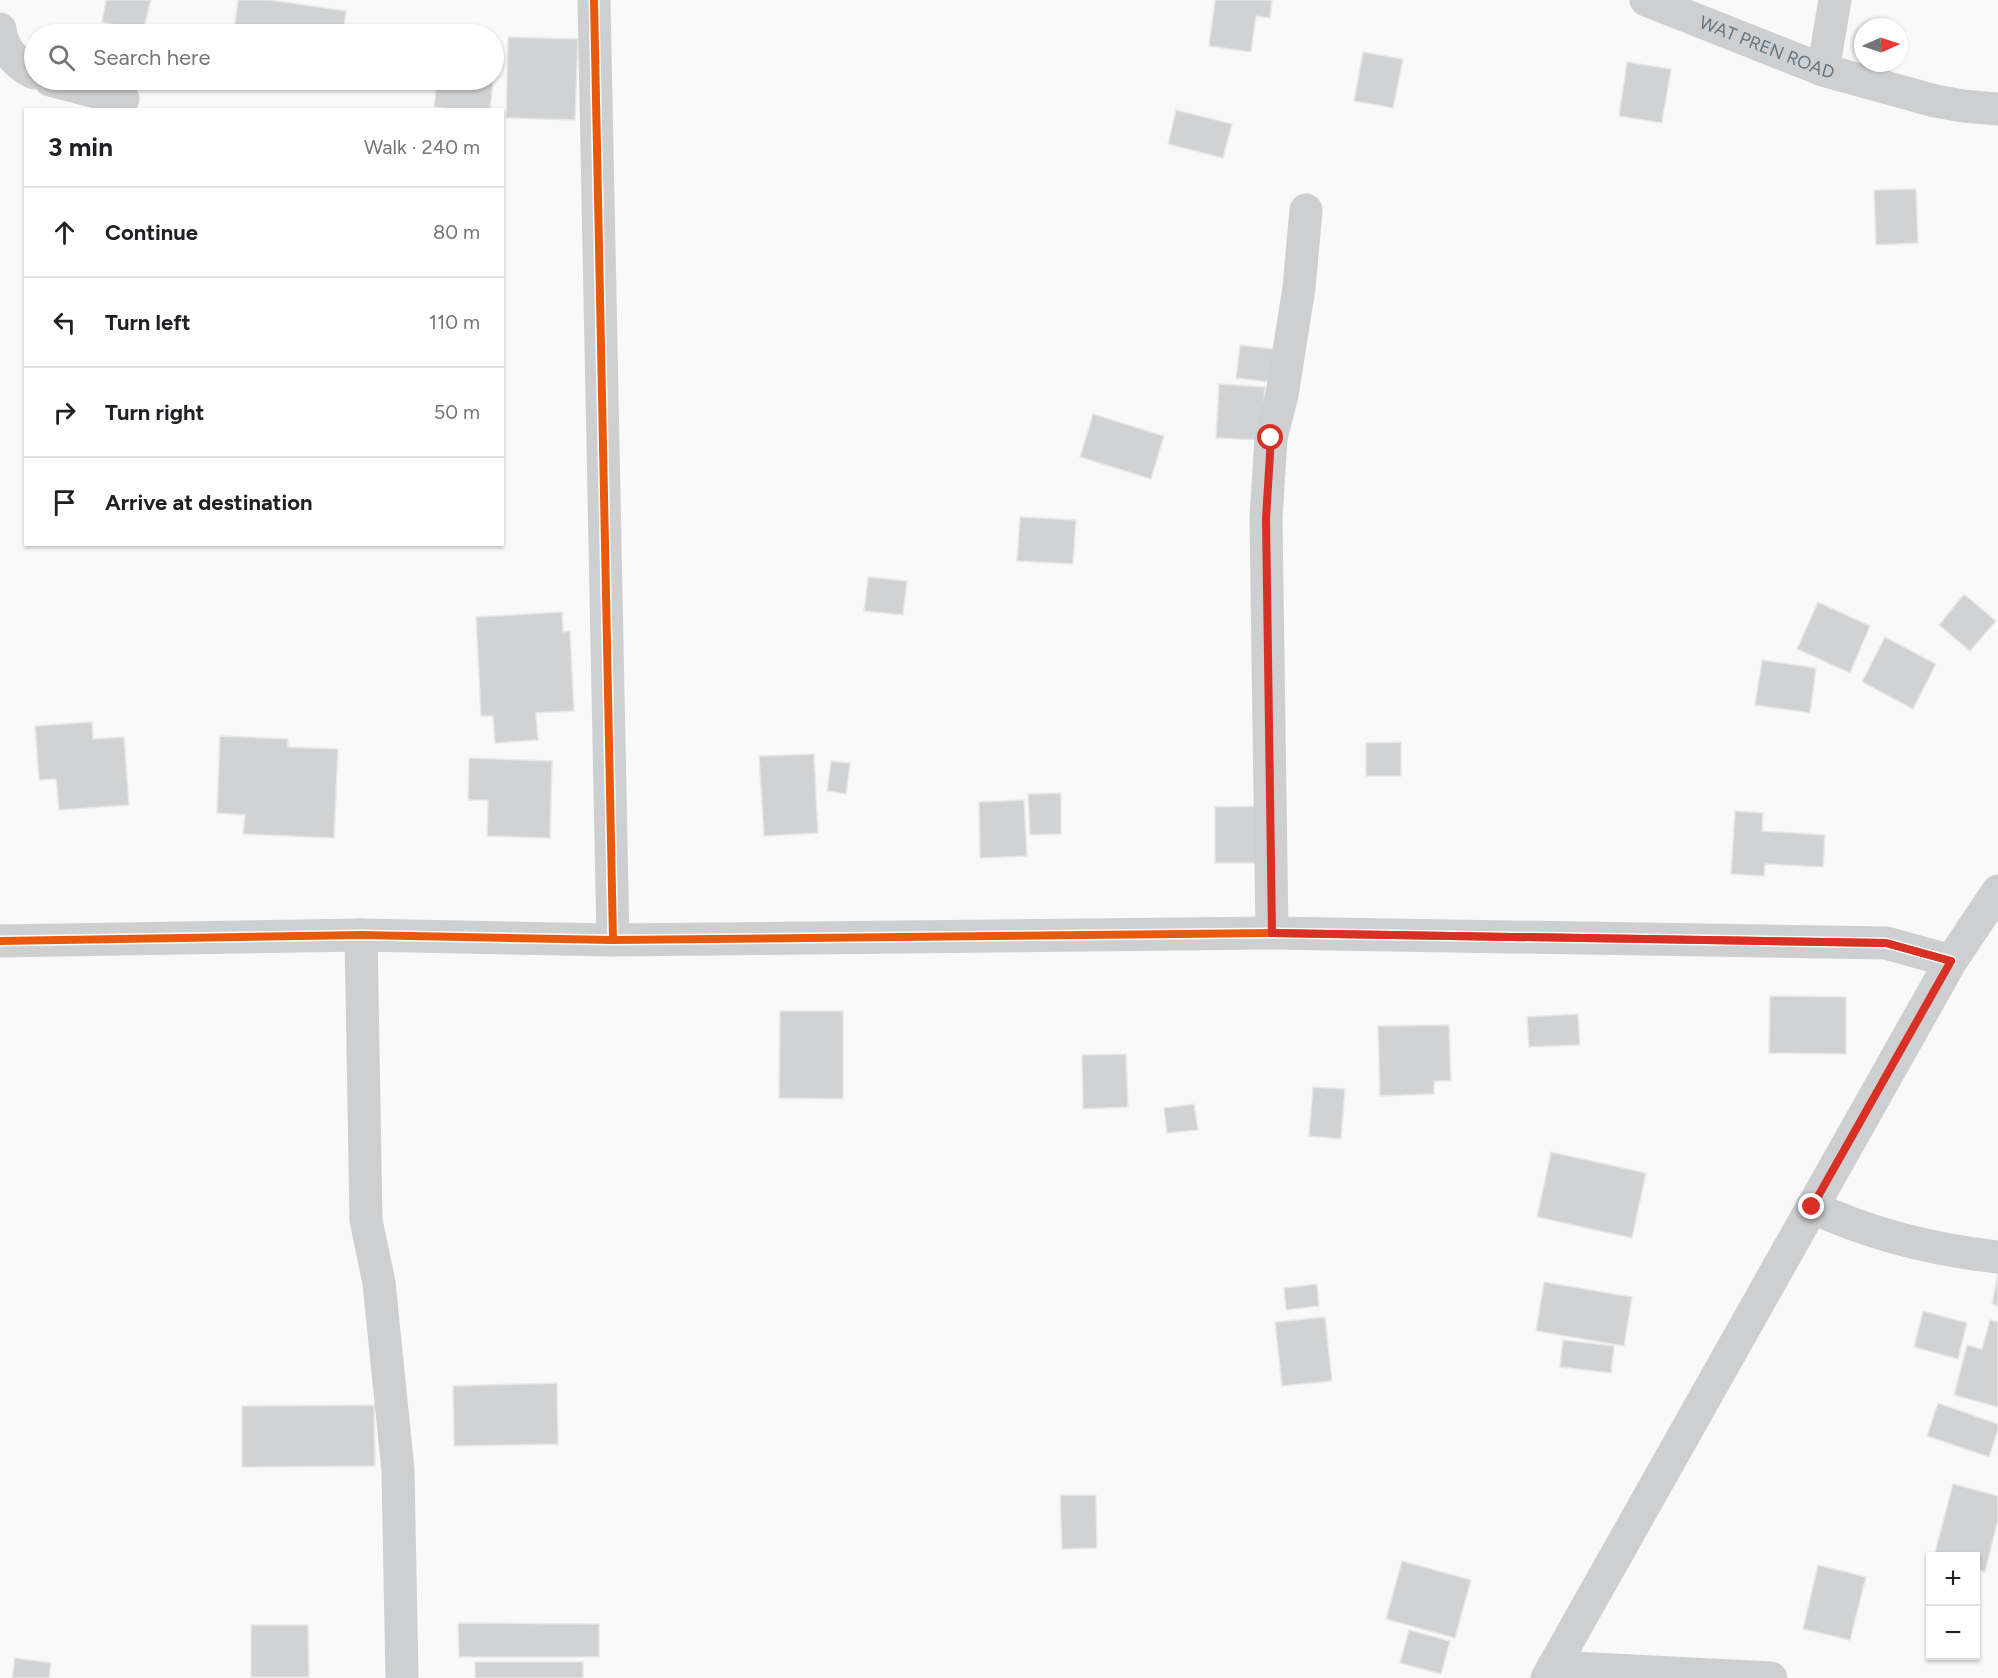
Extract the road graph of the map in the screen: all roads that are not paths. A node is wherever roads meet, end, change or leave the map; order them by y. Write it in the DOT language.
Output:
graph roads {
  1 [pos="594,0"];
  2 [pos="1646,0"];
  3 [pos="1835,0"];
  4 [pos="0,29"];
  5 [pos="24,68"];
  6 [pos="1823,70"];
  7 [pos="88,90"];
  8 [pos="123,99"];
  9 [pos="1998,109"];
  10 [pos="1305,210"];
  11 [pos="1998,891"];
  12 [pos="1989,920"];
  13 [pos="1272,933"];
  14 [pos="361,935"];
  15 [pos="613,940"];
  16 [pos="0,942"];
  17 [pos="1951,961"];
  18 [pos="1812,1207"];
  19 [pos="1998,1257"];
  20 [pos="1550,1673"];
  21 [pos="402,1678"];
  22 [pos="1771,1678"];
  1 -- 15 [label="street"];
  2 -- 6 [label="street, WAT PREN ROAD"];
  3 -- 6 [label="street"];
  4 -- 5 [label="street"];
  6 -- 9 [label="street, WAT PREN ROAD"];
  7 -- 8 [label="street"];
  10 -- 13 [label="street"];
  11 -- 12 [label="street"];
  12 -- 17 [label="street"];
  13 -- 15 [label="street"];
  13 -- 17 [label="street"];
  14 -- 15 [label="street"];
  14 -- 16 [label="street"];
  14 -- 21 [label="street"];
  17 -- 18 [label="street"];
  18 -- 19 [label="street"];
  18 -- 20 [label="street"];
  20 -- 22 [label="street"];
}
